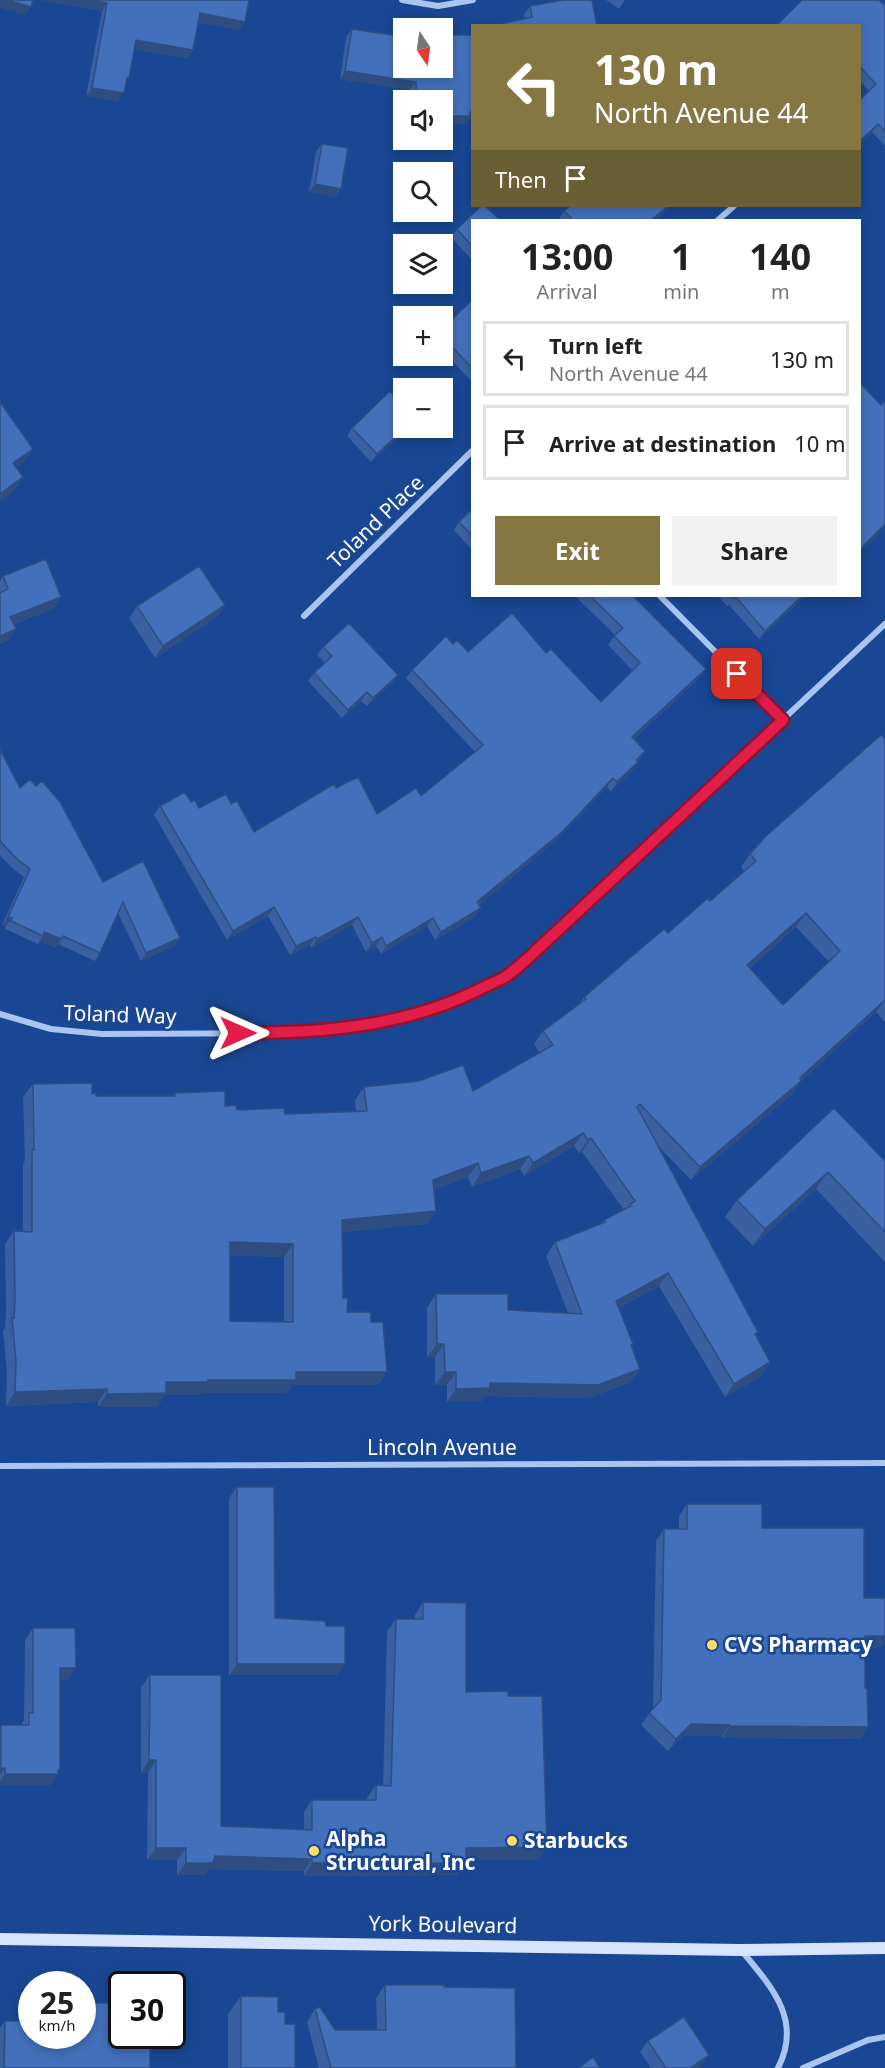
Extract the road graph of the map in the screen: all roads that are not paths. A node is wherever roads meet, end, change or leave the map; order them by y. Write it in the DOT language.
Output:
graph roads {
  1 [pos="402,0"];
  2 [pos="473,0"];
  3 [pos="733,207"];
  4 [pos="719,219"];
  5 [pos="471,452"];
  6 [pos="661,597"];
  7 [pos="304,616"];
  8 [pos="885,624"];
  9 [pos="783,720"];
  10 [pos="0,1014"];
  11 [pos="885,1463"];
  12 [pos="0,1466"];
  13 [pos="0,1939"];
  14 [pos="885,1948"];
  15 [pos="740,1950"];
  16 [pos="885,2037"];
  17 [pos="778,2068"];
  18 [pos="803,2068"];
  1 -- 2 [label="street"];
  3 -- 4 [label="street"];
  5 -- 7 [label="street, Toland Place"];
  6 -- 9 [label="street"];
  8 -- 9 [label="street, Toland Way"];
  9 -- 10 [label="street, Toland Way"];
  11 -- 12 [label="street, Lincoln Avenue"];
  13 -- 15 [label="main road, York Boulevard"];
  14 -- 15 [label="main road, York Boulevard"];
  15 -- 17 [label="street"];
  16 -- 18 [label="street"];
}
